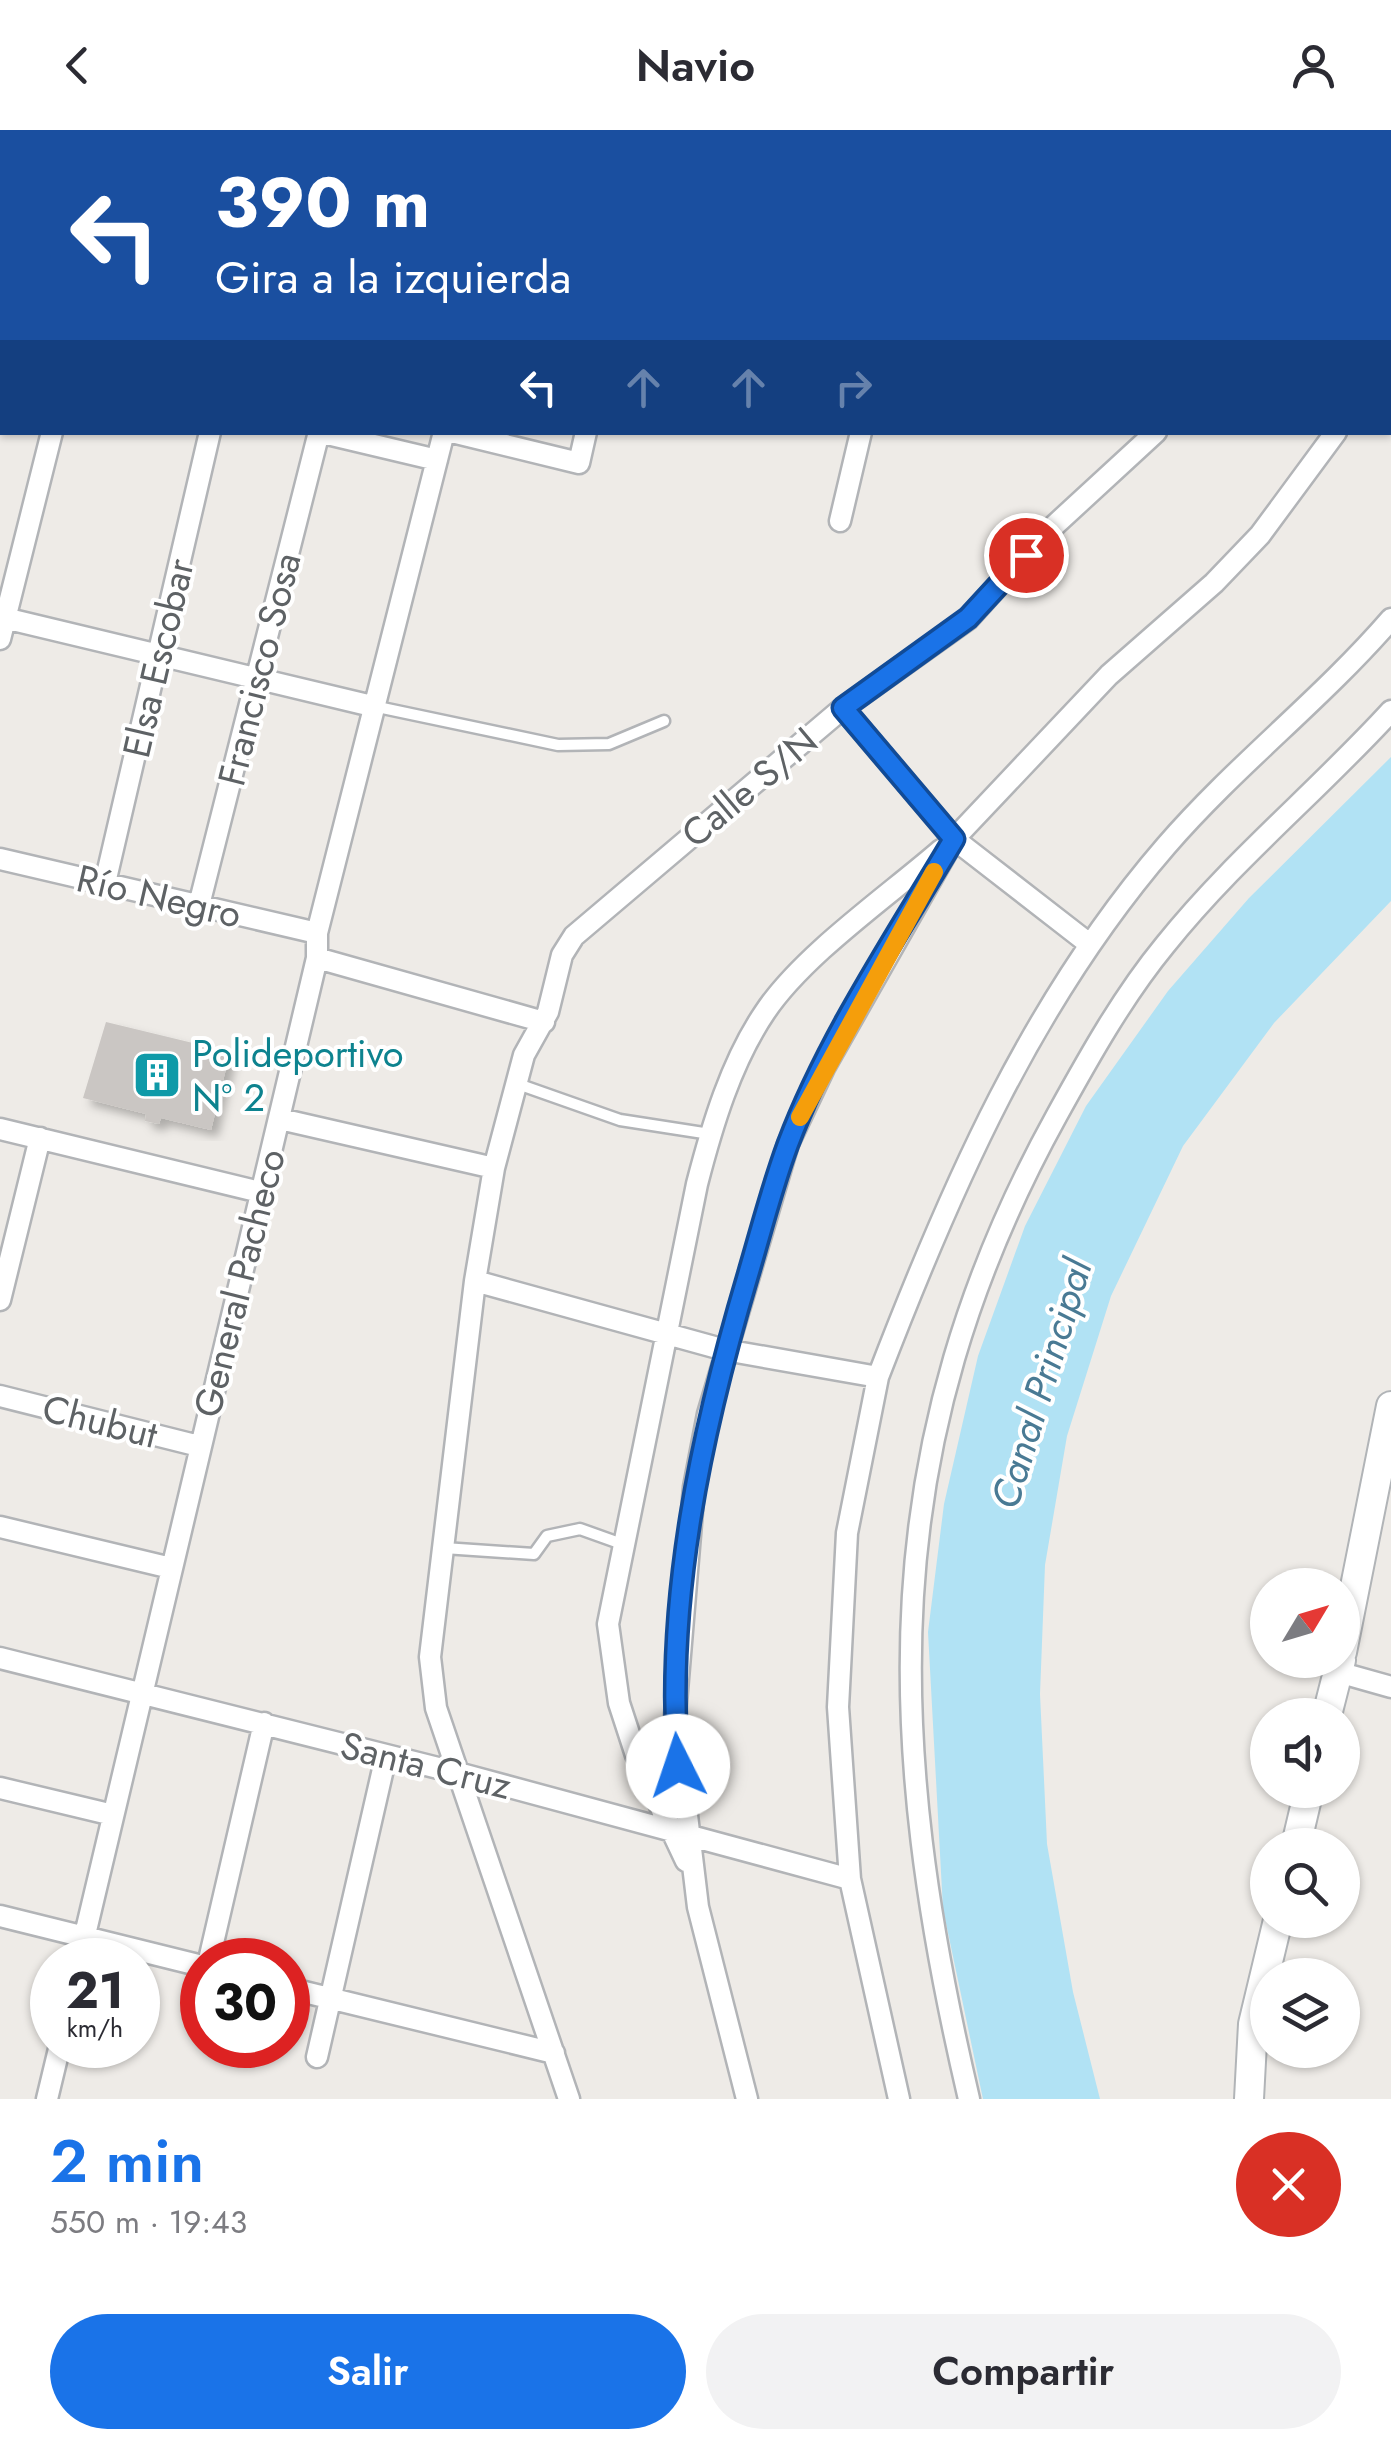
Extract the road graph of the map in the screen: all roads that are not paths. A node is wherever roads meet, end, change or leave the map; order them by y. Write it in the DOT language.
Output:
graph roads {
  1 [pos="51,435"];
  2 [pos="209,435"];
  3 [pos="318,435"];
  4 [pos="332,435"];
  5 [pos="447,435"];
  6 [pos="461,435"];
  7 [pos="585,435"];
  8 [pos="860,435"];
  9 [pos="1153,435"];
  10 [pos="1334,435"];
  11 [pos="437,460"];
  12 [pos="840,521"];
  13 [pos="1391,619"];
  14 [pos="2,624"];
  15 [pos="159,655"];
  16 [pos="257,678"];
  17 [pos="372,706"];
  18 [pos="843,708"];
  19 [pos="1391,711"];
  20 [pos="664,721"];
  21 [pos="954,839"];
  22 [pos="0,858"];
  23 [pos="106,884"];
  24 [pos="199,906"];
  25 [pos="318,934"];
  26 [pos="1088,943"];
  27 [pos="317,958"];
  28 [pos="544,1022"];
  29 [pos="515,1083"];
  30 [pos="280,1119"];
  31 [pos="0,1129"];
  32 [pos="710,1134"];
  33 [pos="40,1138"];
  34 [pos="494,1168"];
  35 [pos="260,1192"];
  36 [pos="4,1263"];
  37 [pos="475,1282"];
  38 [pos="0,1300"];
  39 [pos="664,1335"];
  40 [pos="725,1350"];
  41 [pos="878,1377"];
  42 [pos="0,1396"];
  43 [pos="1391,1406"];
  44 [pos="199,1446"];
  45 [pos="0,1527"];
  46 [pos="622,1544"];
  47 [pos="444,1548"];
  48 [pos="171,1568"];
  49 [pos="1359,1568"];
  50 [pos="0,1658"];
  51 [pos="1360,1672"];
  52 [pos="1391,1687"];
  53 [pos="141,1692"];
  54 [pos="264,1723"];
  55 [pos="386,1756"];
  56 [pos="458,1772"];
  57 [pos="0,1788"];
  58 [pos="113,1815"];
  59 [pos="677,1832"];
  60 [pos="850,1879"];
  61 [pos="0,1916"];
  62 [pos="85,1936"];
  63 [pos="214,1938"];
  64 [pos="1274,1938"];
  65 [pos="180,1960"];
  66 [pos="310,1993"];
  67 [pos="330,1998"];
  68 [pos="554,2053"];
  69 [pos="317,2057"];
  70 [pos="54,2068"];
  71 [pos="47,2099"];
  72 [pos="569,2099"];
  73 [pos="747,2099"];
  74 [pos="899,2099"];
  75 [pos="969,2099"];
  76 [pos="1248,2099"];
  1 -- 14 [label="street"];
  2 -- 15 [label="street, Elsa Escobar"];
  3 -- 16 [label="street, Francisco Sosa"];
  4 -- 11 [label="street"];
  5 -- 11 [label="street, General Pacheco"];
  6 -- 7 [label="street"];
  8 -- 12 [label="street"];
  9 -- 18 [label="street, Calle S/N"];
  10 -- 21 [label="street"];
  11 -- 17 [label="street, General Pacheco"];
  13 -- 26 [label="street"];
  14 -- 15 [label="street"];
  15 -- 16 [label="street"];
  15 -- 23 [label="street, Elsa Escobar"];
  16 -- 17 [label="street"];
  16 -- 24 [label="street, Francisco Sosa"];
  17 -- 20 [label="lane"];
  17 -- 25 [label="street, General Pacheco"];
  18 -- 21 [label="street"];
  18 -- 28 [label="street, Calle S/N"];
  19 -- 75 [label="street"];
  21 -- 26 [label="street"];
  21 -- 32 [label="street"];
  21 -- 40 [label="street"];
  22 -- 23 [label="street, Río Negro"];
  23 -- 24 [label="street, Río Negro"];
  24 -- 25 [label="street, Río Negro"];
  25 -- 27 [label="street, General Pacheco"];
  26 -- 41 [label="street"];
  27 -- 28 [label="street"];
  27 -- 30 [label="street, General Pacheco"];
  28 -- 29 [label="street"];
  29 -- 32 [label="lane"];
  29 -- 34 [label="street"];
  30 -- 34 [label="street"];
  30 -- 35 [label="street, General Pacheco"];
  31 -- 33 [label="street"];
  32 -- 39 [label="street"];
  33 -- 35 [label="street"];
  33 -- 36 [label="street"];
  34 -- 37 [label="street"];
  35 -- 44 [label="street, General Pacheco"];
  36 -- 38 [label="street"];
  37 -- 39 [label="street"];
  37 -- 47 [label="street"];
  39 -- 40 [label="street"];
  39 -- 46 [label="street"];
  40 -- 41 [label="street"];
  40 -- 59 [label="street"];
  41 -- 60 [label="street"];
  42 -- 44 [label="street, Chubut"];
  43 -- 49 [label="street"];
  44 -- 48 [label="street, General Pacheco"];
  45 -- 48 [label="street"];
  46 -- 47 [label="lane"];
  46 -- 59 [label="street"];
  47 -- 56 [label="street"];
  48 -- 53 [label="street, General Pacheco"];
  50 -- 53 [label="street, Santa Cruz"];
  51 -- 52 [label="street"];
  53 -- 54 [label="street, Santa Cruz"];
  53 -- 58 [label="street, General Pacheco"];
  54 -- 55 [label="street, Santa Cruz"];
  54 -- 63 [label="street"];
  55 -- 56 [label="street, Santa Cruz"];
  55 -- 67 [label="street"];
  56 -- 59 [label="street, Santa Cruz"];
  56 -- 68 [label="street"];
  57 -- 58 [label="street"];
  58 -- 62 [label="street, General Pacheco"];
  59 -- 60 [label="street, Santa Cruz"];
  59 -- 73 [label="street"];
  60 -- 74 [label="street"];
  61 -- 62 [label="street"];
  62 -- 65 [label="street"];
  64 -- 76 [label="street"];
  66 -- 67 [label="street"];
  67 -- 68 [label="street"];
  67 -- 69 [label="street"];
  68 -- 72 [label="street"];
  70 -- 71 [label="street"];
}
